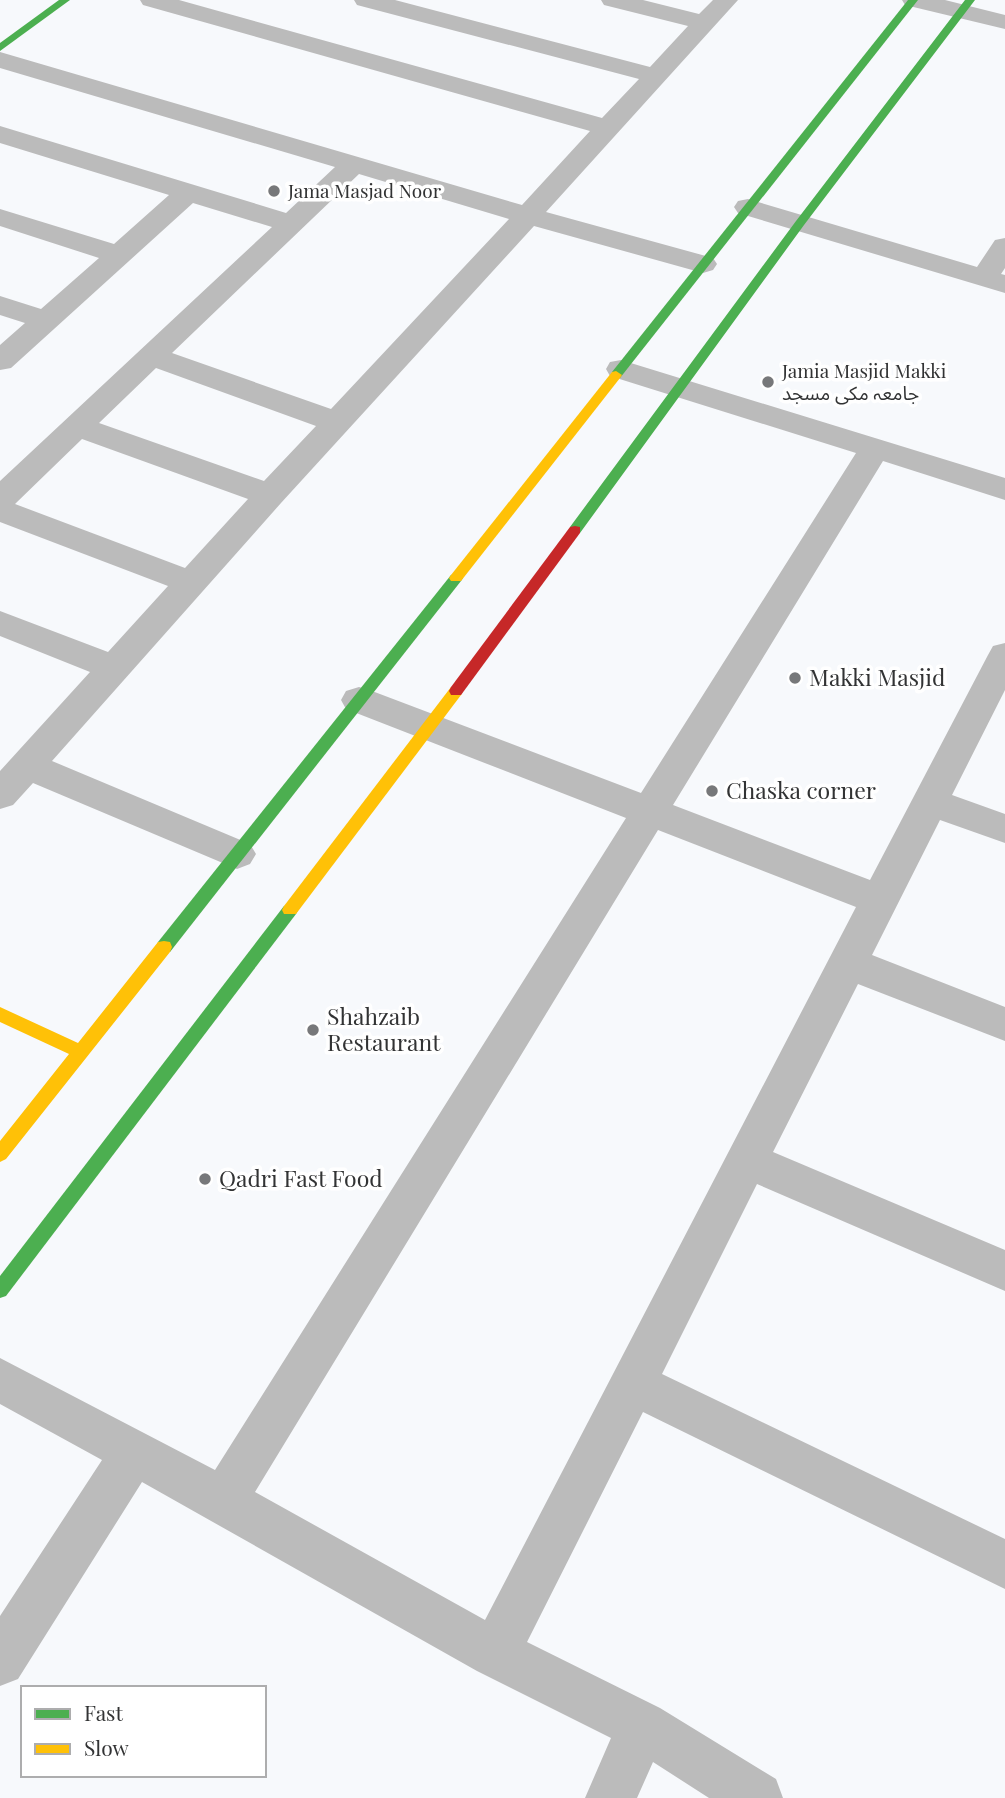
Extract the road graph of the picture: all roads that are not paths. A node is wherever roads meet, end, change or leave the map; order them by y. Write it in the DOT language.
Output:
graph roads {
  1 [pos="65,0"];
  2 [pos="152,0"];
  3 [pos="366,0"];
  4 [pos="461,0"];
  5 [pos="613,0"];
  6 [pos="726,0"];
  7 [pos="914,0"];
  8 [pos="966,6"];
  9 [pos="439,20"];
  10 [pos="1005,22"];
  11 [pos="705,23"];
  12 [pos="0,48"];
  13 [pos="0,60"];
  14 [pos="387,66"];
  15 [pos="656,76"];
  16 [pos="607,128"];
  17 [pos="12,137"];
  18 [pos="0,160"];
  19 [pos="354,164"];
  20 [pos="189,192"];
  21 [pos="748,207"];
  22 [pos="526,215"];
  23 [pos="0,217"];
  24 [pos="800,223"];
  25 [pos="291,224"];
  26 [pos="1005,246"];
  27 [pos="119,255"];
  28 [pos="703,264"];
  29 [pos="995,280"];
  30 [pos="0,305"];
  31 [pos="46,320"];
  32 [pos="150,356"];
  33 [pos="0,361"];
  34 [pos="621,369"];
  35 [pos="679,387"];
  36 [pos="337,422"];
  37 [pos="77,426"];
  38 [pos="875,448"];
  39 [pos="1005,489"];
  40 [pos="270,495"];
  41 [pos="0,499"];
  42 [pos="0,510"];
  43 [pos="190,582"];
  44 [pos="0,623"];
  45 [pos="1005,656"];
  46 [pos="114,668"];
  47 [pos="359,700"];
  48 [pos="430,726"];
  49 [pos="11,777"];
  50 [pos="930,802"];
  51 [pos="651,811"];
  52 [pos="1005,829"];
  53 [pos="237,853"];
  54 [pos="880,900"];
  55 [pos="848,963"];
  56 [pos="0,1014"];
  57 [pos="1005,1024"];
  58 [pos="80,1052"];
  59 [pos="0,1154"];
  60 [pos="747,1160"];
  61 [pos="1005,1270"];
  62 [pos="0,1290"];
  63 [pos="0,1380"];
  64 [pos="632,1383"];
  65 [pos="134,1452"];
  66 [pos="223,1500"];
  67 [pos="1005,1565"];
  68 [pos="495,1653"];
  69 [pos="0,1661"];
  70 [pos="642,1726"];
  71 [pos="611,1798"];
  72 [pos="757,1798"];
  1 -- 12 [label="street"];
  2 -- 14 [label="street"];
  3 -- 9 [label="street"];
  4 -- 9 [label="street"];
  5 -- 11 [label="street"];
  6 -- 11 [label="street"];
  7 -- 8 [label="street"];
  7 -- 21 [label="street"];
  8 -- 10 [label="street"];
  8 -- 24 [label="street"];
  9 -- 14 [label="street"];
  9 -- 15 [label="street"];
  11 -- 15 [label="street"];
  13 -- 19 [label="street"];
  14 -- 16 [label="street"];
  15 -- 16 [label="street"];
  16 -- 22 [label="street"];
  17 -- 18 [label="street"];
  17 -- 20 [label="street"];
  19 -- 22 [label="street"];
  19 -- 25 [label="street"];
  20 -- 25 [label="street"];
  20 -- 27 [label="street"];
  21 -- 24 [label="street"];
  21 -- 28 [label="street"];
  22 -- 28 [label="street"];
  22 -- 36 [label="street"];
  23 -- 27 [label="street"];
  24 -- 29 [label="street"];
  24 -- 35 [label="street"];
  25 -- 32 [label="street"];
  26 -- 29 [label="street"];
  27 -- 31 [label="street"];
  28 -- 34 [label="street"];
  30 -- 31 [label="street"];
  31 -- 33 [label="street"];
  32 -- 36 [label="street"];
  32 -- 37 [label="street"];
  34 -- 35 [label="street"];
  34 -- 47 [label="street"];
  35 -- 38 [label="street"];
  35 -- 48 [label="street"];
  36 -- 40 [label="street"];
  37 -- 40 [label="street"];
  37 -- 41 [label="street"];
  38 -- 39 [label="street"];
  38 -- 51 [label="street"];
  40 -- 43 [label="street"];
  42 -- 43 [label="street"];
  43 -- 46 [label="street"];
  44 -- 46 [label="street"];
  45 -- 50 [label="street"];
  46 -- 49 [label="street"];
  47 -- 48 [label="street"];
  47 -- 53 [label="street"];
  48 -- 51 [label="street"];
  48 -- 62 [label="street"];
  49 -- 53 [label="street"];
  50 -- 52 [label="street"];
  50 -- 54 [label="street"];
  51 -- 54 [label="street"];
  51 -- 66 [label="street"];
  53 -- 58 [label="street"];
  54 -- 55 [label="street"];
  55 -- 57 [label="street"];
  55 -- 60 [label="street"];
  56 -- 58 [label="street"];
  58 -- 59 [label="street"];
  60 -- 61 [label="street"];
  60 -- 64 [label="street"];
  63 -- 65 [label="street"];
  64 -- 67 [label="street"];
  64 -- 68 [label="street"];
  65 -- 66 [label="street"];
  65 -- 69 [label="street"];
  66 -- 68 [label="street"];
  68 -- 70 [label="street"];
  70 -- 71 [label="street"];
  70 -- 72 [label="street"];
}
